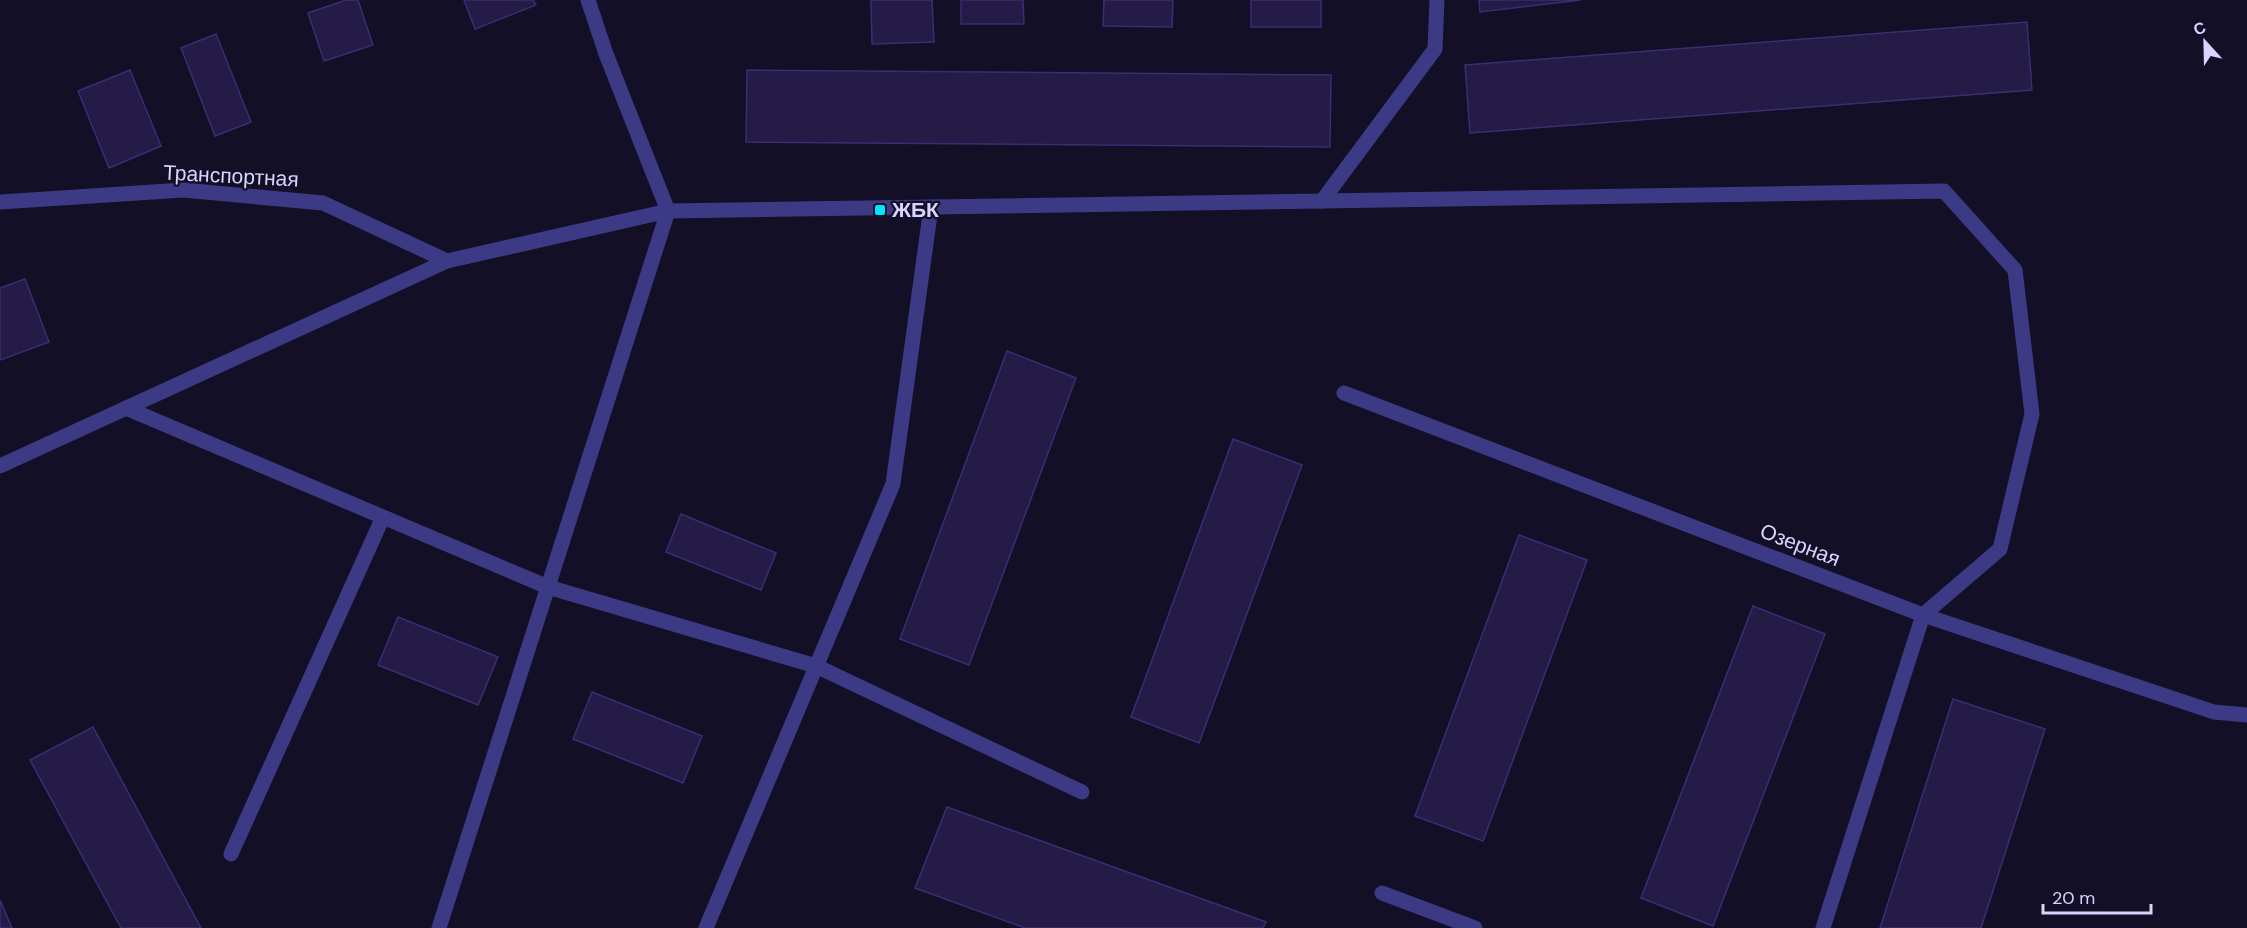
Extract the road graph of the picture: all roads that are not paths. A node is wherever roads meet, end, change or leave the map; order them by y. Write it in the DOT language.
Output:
graph roads {
  1 [pos="588,0"];
  2 [pos="1437,0"];
  3 [pos="1322,201"];
  4 [pos="0,202"];
  5 [pos="931,207"];
  6 [pos="668,211"];
  7 [pos="447,261"];
  8 [pos="1344,393"];
  9 [pos="126,408"];
  10 [pos="0,466"];
  11 [pos="383,517"];
  12 [pos="548,587"];
  13 [pos="1923,615"];
  14 [pos="816,666"];
  15 [pos="2247,716"];
  16 [pos="1082,792"];
  17 [pos="231,854"];
  18 [pos="1382,893"];
  19 [pos="439,928"];
  20 [pos="706,928"];
  21 [pos="1475,928"];
  22 [pos="1823,928"];
  1 -- 6 [label="street"];
  2 -- 3 [label="street"];
  3 -- 5 [label="street"];
  3 -- 13 [label="street"];
  4 -- 7 [label="street, Транспортная"];
  5 -- 6 [label="street"];
  5 -- 14 [label="street"];
  6 -- 7 [label="street"];
  6 -- 12 [label="street"];
  7 -- 9 [label="street"];
  8 -- 13 [label="street, Озерная"];
  9 -- 10 [label="street"];
  9 -- 11 [label="street"];
  11 -- 12 [label="street"];
  11 -- 17 [label="street"];
  12 -- 14 [label="street"];
  12 -- 19 [label="street"];
  13 -- 15 [label="street, Озерная"];
  13 -- 22 [label="street"];
  14 -- 16 [label="street"];
  14 -- 20 [label="street"];
  18 -- 21 [label="street"];
}
